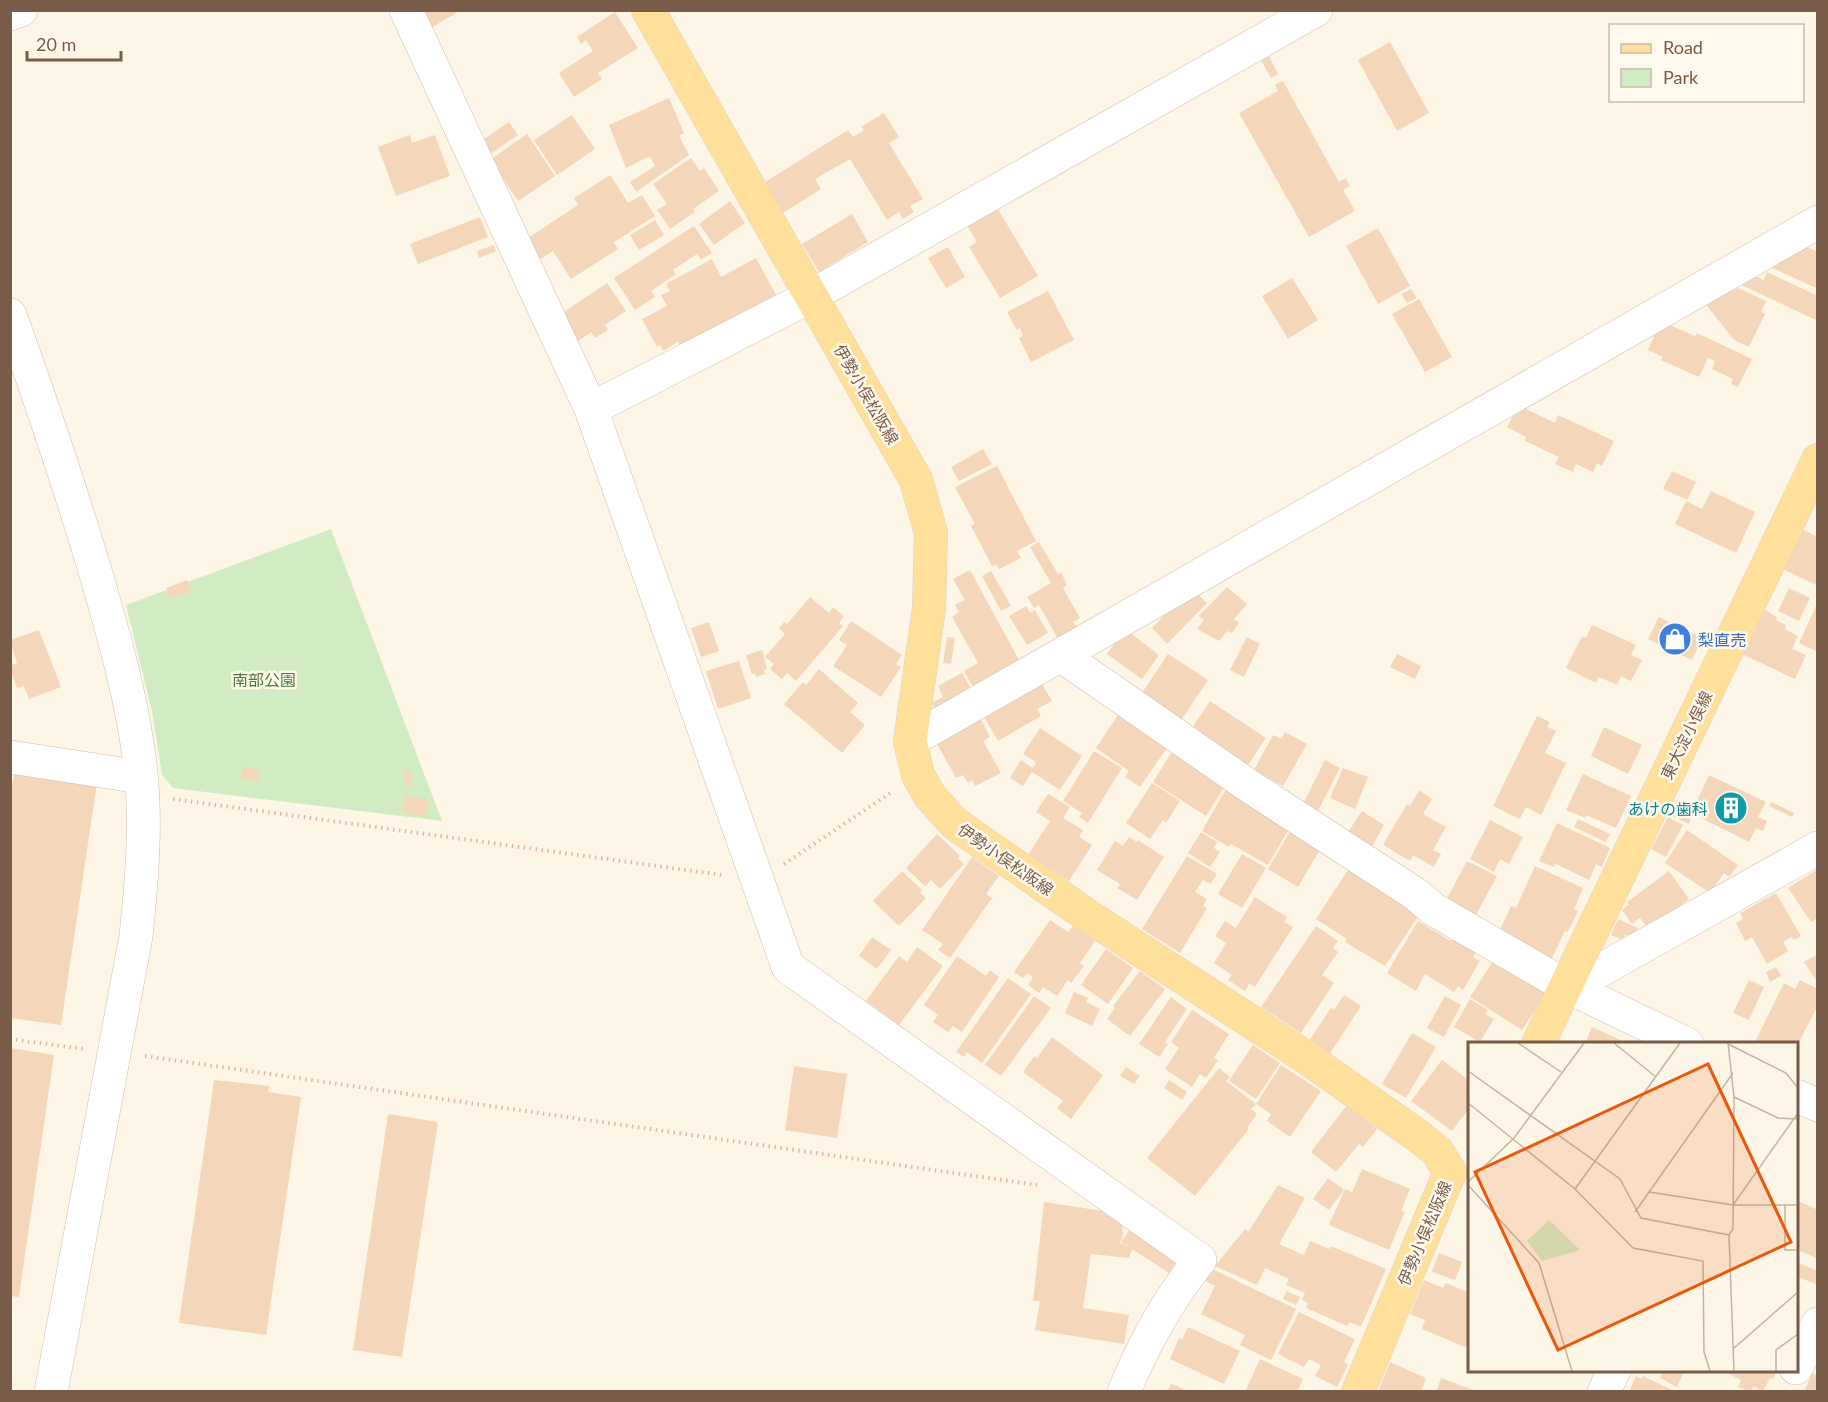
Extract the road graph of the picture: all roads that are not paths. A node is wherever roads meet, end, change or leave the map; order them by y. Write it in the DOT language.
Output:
graph roads {
  1 [pos="21,10"];
  2 [pos="406,10"];
  3 [pos="648,10"];
  4 [pos="10,14"];
  5 [pos="1295,15"];
  6 [pos="1818,222"];
  7 [pos="811,296"];
  8 [pos="10,315"];
  9 [pos="591,409"];
  10 [pos="1818,460"];
  11 [pos="1062,656"];
  12 [pos="910,741"];
  13 [pos="10,757"];
  14 [pos="141,786"];
  15 [pos="1818,848"];
  16 [pos="1566,986"];
  17 [pos="1539,1042"];
  18 [pos="1683,1042"];
  19 [pos="1798,1096"];
  20 [pos="1818,1106"];
  21 [pos="1460,1168"];
  22 [pos="1818,1324"];
  23 [pos="1798,1365"];
  24 [pos="1614,1372"];
  25 [pos="1795,1372"];
  26 [pos="51,1392"];
  27 [pos="1124,1392"];
  28 [pos="1358,1392"];
  29 [pos="1604,1392"];
  30 [pos="1785,1392"];
  1 -- 4 [label="street"];
  2 -- 9 [label="street"];
  3 -- 7 [label="main road, 伊勢小俣松阪線"];
  5 -- 7 [label="street"];
  6 -- 11 [label="street"];
  7 -- 9 [label="street"];
  7 -- 12 [label="main road, 伊勢小俣松阪線"];
  8 -- 14 [label="street"];
  9 -- 27 [label="street"];
  10 -- 16 [label="main road, 東大淀小俣線"];
  11 -- 12 [label="street"];
  11 -- 16 [label="street"];
  12 -- 21 [label="main road, 伊勢小俣松阪線"];
  13 -- 14 [label="street"];
  14 -- 26 [label="street"];
  15 -- 16 [label="street"];
  16 -- 17 [label="main road, 東大淀小俣線"];
  16 -- 18 [label="street"];
  19 -- 20 [label="street"];
  21 -- 28 [label="main road, 伊勢小俣松阪線"];
  22 -- 23 [label="street"];
  24 -- 29 [label="street"];
  25 -- 30 [label="street"];
}
